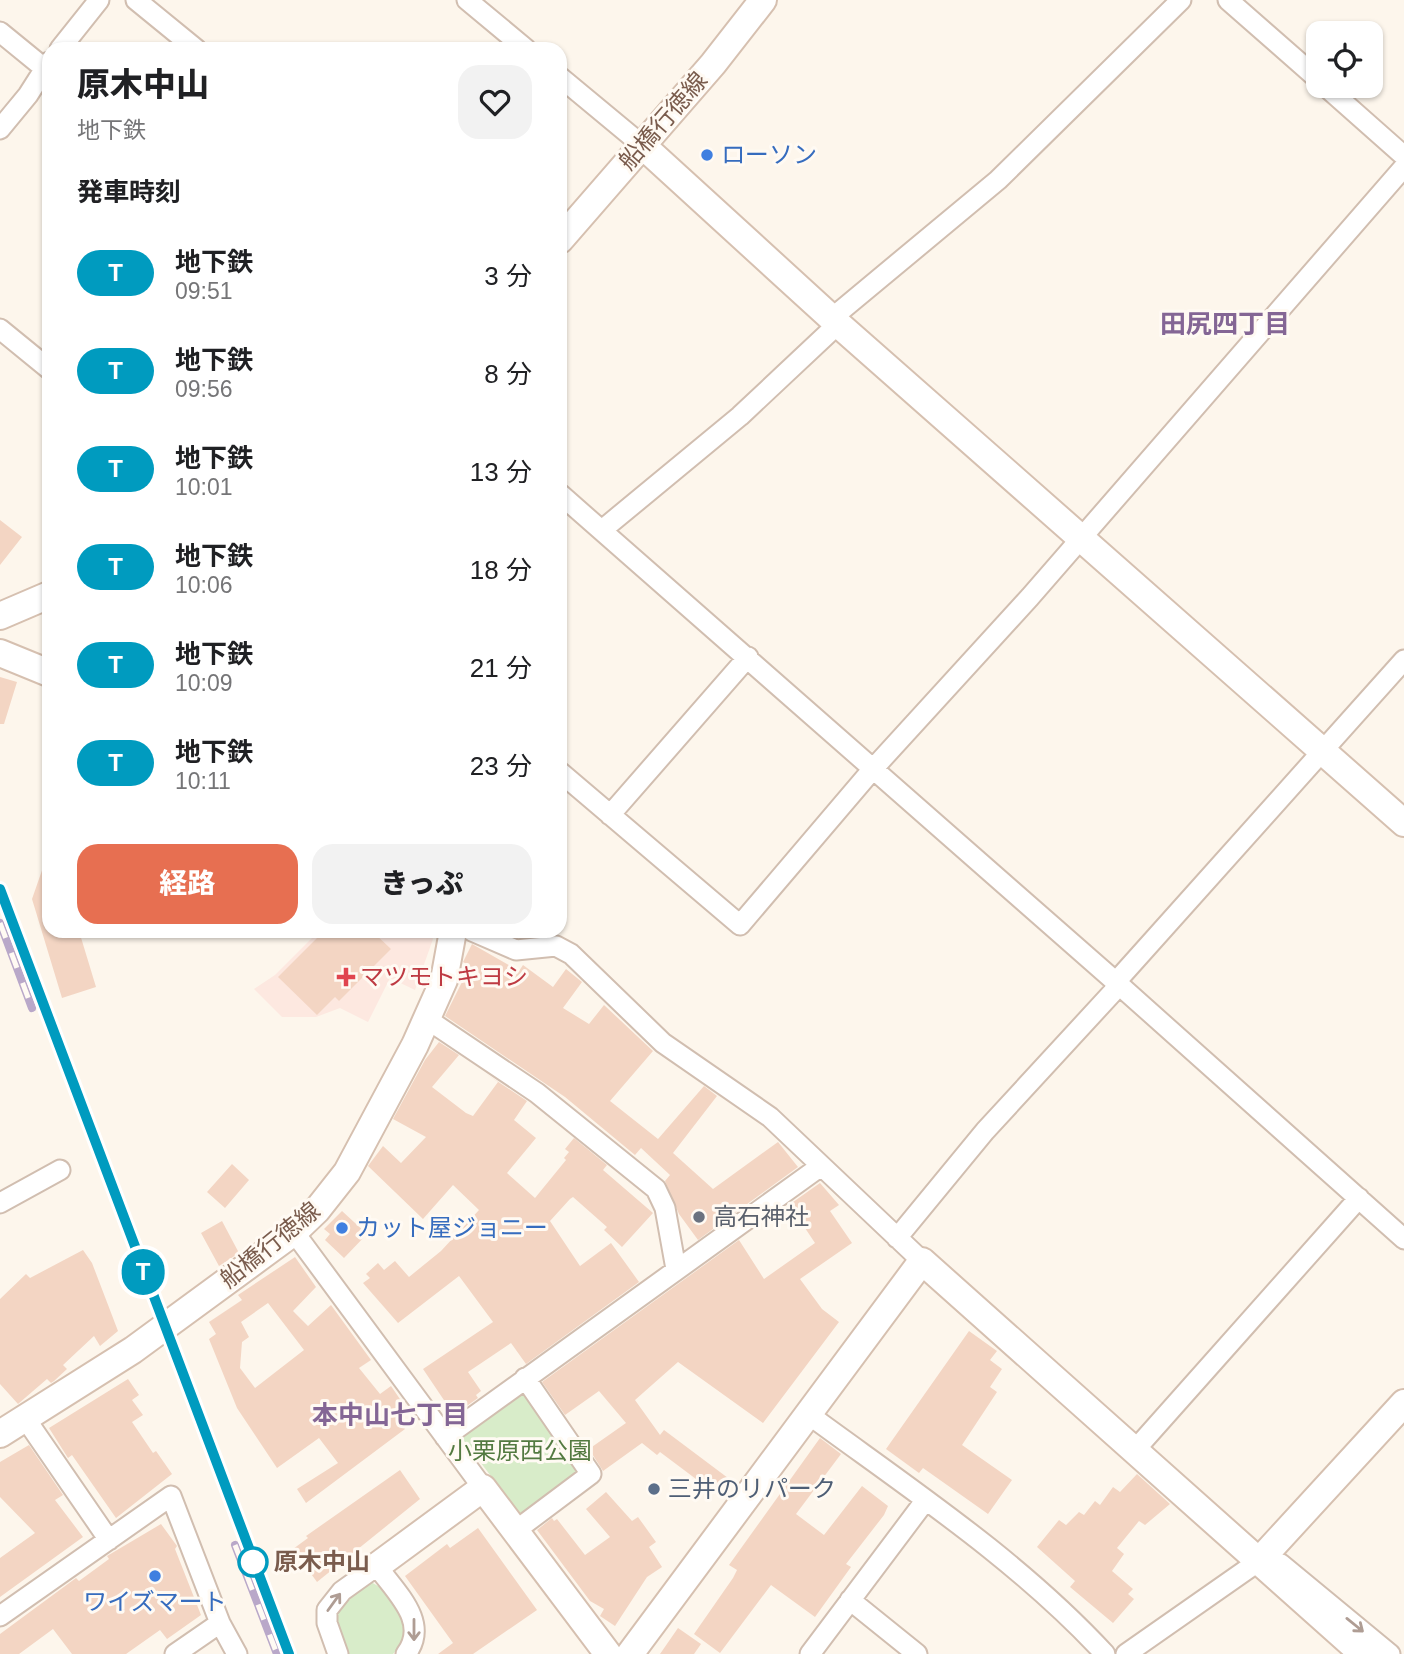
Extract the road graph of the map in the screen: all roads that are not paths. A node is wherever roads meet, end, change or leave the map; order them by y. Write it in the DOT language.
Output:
graph roads {
  1 [pos="99,0"];
  2 [pos="136,0"];
  3 [pos="467,0"];
  4 [pos="763,0"];
  5 [pos="1181,0"];
  6 [pos="1228,0"];
  7 [pos="0,32"];
  8 [pos="66,42"];
  9 [pos="187,42"];
  10 [pos="518,42"];
  11 [pos="42,64"];
  12 [pos="1306,68"];
  13 [pos="42,75"];
  14 [pos="567,83"];
  15 [pos="1339,98"];
  16 [pos="0,129"];
  17 [pos="642,145"];
  18 [pos="1404,156"];
  19 [pos="1404,167"];
  20 [pos="567,232"];
  21 [pos="835,321"];
  22 [pos="0,329"];
  23 [pos="42,363"];
  24 [pos="567,500"];
  25 [pos="602,530"];
  26 [pos="1080,537"];
  27 [pos="42,598"];
  28 [pos="0,617"];
  29 [pos="0,653"];
  30 [pos="748,657"];
  31 [pos="1404,660"];
  32 [pos="42,670"];
  33 [pos="1322,751"];
  34 [pos="872,770"];
  35 [pos="567,778"];
  36 [pos="610,815"];
  37 [pos="1404,823"];
  38 [pos="452,938"];
  39 [pos="488,938"];
  40 [pos="1117,983"];
  41 [pos="427,1019"];
  42 [pos="821,1166"];
  43 [pos="60,1170"];
  44 [pos="1359,1198"];
  45 [pos="0,1203"];
  46 [pos="294,1232"];
  47 [pos="897,1238"];
  48 [pos="1404,1239"];
  49 [pos="922,1261"];
  50 [pos="676,1269"];
  51 [pos="525,1378"];
  52 [pos="1404,1403"];
  53 [pos="808,1414"];
  54 [pos="25,1418"];
  55 [pos="0,1434"];
  56 [pos="445,1437"];
  57 [pos="1134,1451"];
  58 [pos="483,1488"];
  59 [pos="925,1501"];
  60 [pos="514,1531"];
  61 [pos="109,1540"];
  62 [pos="1259,1561"];
  63 [pos="377,1566"];
  64 [pos="850,1600"];
  65 [pos="0,1616"];
  66 [pos="220,1623"];
  67 [pos="175,1654"];
  68 [pos="237,1654"];
  69 [pos="338,1654"];
  70 [pos="406,1654"];
  71 [pos="608,1654"];
  72 [pos="630,1654"];
  73 [pos="810,1654"];
  74 [pos="917,1654"];
  75 [pos="1105,1654"];
  76 [pos="1126,1654"];
  77 [pos="1363,1654"];
  78 [pos="1390,1654"];
  1 -- 8 [label="street"];
  2 -- 9 [label="street"];
  3 -- 10 [label="street"];
  4 -- 17 [label="street, 船橋行徳線"];
  5 -- 21 [label="street"];
  6 -- 12 [label="street"];
  7 -- 11 [label="street"];
  13 -- 16 [label="street"];
  14 -- 17 [label="street"];
  15 -- 18 [label="street"];
  17 -- 20 [label="street, 船橋行徳線"];
  17 -- 21 [label="street"];
  19 -- 26 [label="street"];
  21 -- 25 [label="street"];
  21 -- 26 [label="street"];
  22 -- 23 [label="street"];
  24 -- 25 [label="street"];
  25 -- 30 [label="street"];
  26 -- 33 [label="street"];
  26 -- 34 [label="street"];
  27 -- 28 [label="street"];
  29 -- 32 [label="street"];
  30 -- 34 [label="street"];
  30 -- 36 [label="street"];
  31 -- 33 [label="street"];
  33 -- 37 [label="street"];
  33 -- 40 [label="street"];
  34 -- 36 [label="street"];
  34 -- 40 [label="street"];
  35 -- 36 [label="street"];
  38 -- 41 [label="street, 船橋行徳線"];
  39 -- 42 [label="street"];
  40 -- 44 [label="street"];
  40 -- 47 [label="street"];
  41 -- 46 [label="street, 船橋行徳線"];
  41 -- 50 [label="street"];
  42 -- 47 [label="street"];
  42 -- 50 [label="street"];
  43 -- 45 [label="street"];
  44 -- 48 [label="street"];
  44 -- 57 [label="street"];
  46 -- 54 [label="street, 船橋行徳線"];
  46 -- 56 [label="street"];
  47 -- 49 [label="street"];
  49 -- 53 [label="street"];
  49 -- 57 [label="street"];
  50 -- 51 [label="street"];
  51 -- 56 [label="street"];
  51 -- 60 [label="street"];
  52 -- 62 [label="street"];
  53 -- 59 [label="street"];
  53 -- 72 [label="street"];
  54 -- 55 [label="street, 船橋行徳線"];
  54 -- 61 [label="street"];
  56 -- 58 [label="street"];
  57 -- 62 [label="street"];
  58 -- 60 [label="street"];
  58 -- 63 [label="street"];
  59 -- 64 [label="street"];
  59 -- 75 [label="street"];
  60 -- 71 [label="street"];
  61 -- 65 [label="street"];
  61 -- 66 [label="street"];
  62 -- 76 [label="street"];
  62 -- 77 [label="street"];
  62 -- 78 [label="street, one-way"];
  69 -- 63 [label="street, one-way"];
  63 -- 70 [label="street, one-way"];
  64 -- 73 [label="street"];
  64 -- 74 [label="street"];
  66 -- 67 [label="street"];
  66 -- 68 [label="street"];
}
